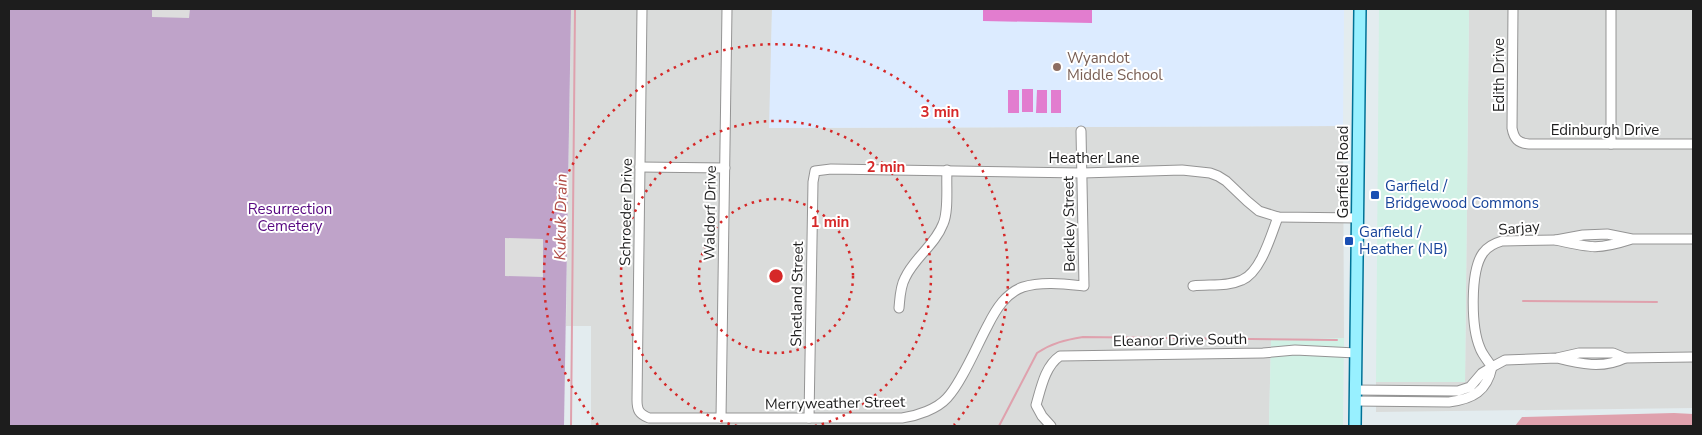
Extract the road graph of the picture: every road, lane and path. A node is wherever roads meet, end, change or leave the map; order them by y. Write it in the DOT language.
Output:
graph roads {
  1 [pos="642,9"];
  2 [pos="727,9"];
  3 [pos="1360,9"];
  4 [pos="1513,9"];
  5 [pos="1610,9"];
  6 [pos="1082,131"];
  7 [pos="1518,141"];
  8 [pos="1611,144"];
  9 [pos="1693,144"];
  10 [pos="640,168"];
  11 [pos="724,168"];
  12 [pos="947,170"];
  13 [pos="816,171"];
  14 [pos="1082,173"];
  15 [pos="1278,217"];
  16 [pos="1358,218"];
  17 [pos="1632,239"];
  18 [pos="1693,239"];
  19 [pos="1556,240"];
  20 [pos="1084,286"];
  21 [pos="1193,286"];
  22 [pos="899,308"];
  23 [pos="1356,353"];
  24 [pos="1693,358"];
  25 [pos="1492,367"];
  26 [pos="1423,391"];
  27 [pos="1355,396"];
  28 [pos="1423,401"];
  29 [pos="640,414"];
  30 [pos="721,418"];
  31 [pos="809,418"];
  32 [pos="1051,426"];
  33 [pos="1355,426"];
  1 -- 10 [label="street, Schroeder Drive"];
  2 -- 11 [label="street, Waldorf Drive"];
  3 -- 16 [label="main road, Garfield Road"];
  4 -- 7 [label="street, Edith Drive"];
  5 -- 8 [label="street"];
  6 -- 14 [label="street, Berkley Street"];
  7 -- 8 [label="street, Edinburgh Drive"];
  8 -- 9 [label="street, Edinburgh Drive"];
  10 -- 11 [label="street"];
  10 -- 29 [label="street, Schroeder Drive"];
  11 -- 30 [label="street, Waldorf Drive"];
  12 -- 13 [label="street, Heather Lane"];
  12 -- 14 [label="street, Heather Lane"];
  12 -- 22 [label="street"];
  13 -- 31 [label="street, Shetland Street"];
  14 -- 15 [label="street, Heather Lane"];
  14 -- 20 [label="street, Berkley Street"];
  15 -- 16 [label="street, Heather Lane"];
  15 -- 21 [label="street"];
  16 -- 23 [label="main road, Garfield Road"];
  17 -- 18 [label="street, Sarjay"];
  17 -- 19 [label="street, Sarjay"];
  17 -- 19 [label="street, Sarjay"];
  19 -- 25 [label="street, Sarjay"];
  20 -- 31 [label="street, Merryweather Street"];
  23 -- 27 [label="main road, Garfield Road"];
  23 -- 32 [label="street, Eleanor Drive South"];
  24 -- 25 [label="street"];
  25 -- 26 [label="street"];
  25 -- 28 [label="street"];
  26 -- 27 [label="street"];
  26 -- 28 [label="street"];
  27 -- 28 [label="street"];
  27 -- 33 [label="main road, Garfield Road"];
  29 -- 30 [label="street, Merryweather Street"];
  30 -- 31 [label="street, Merryweather Street"];
}
